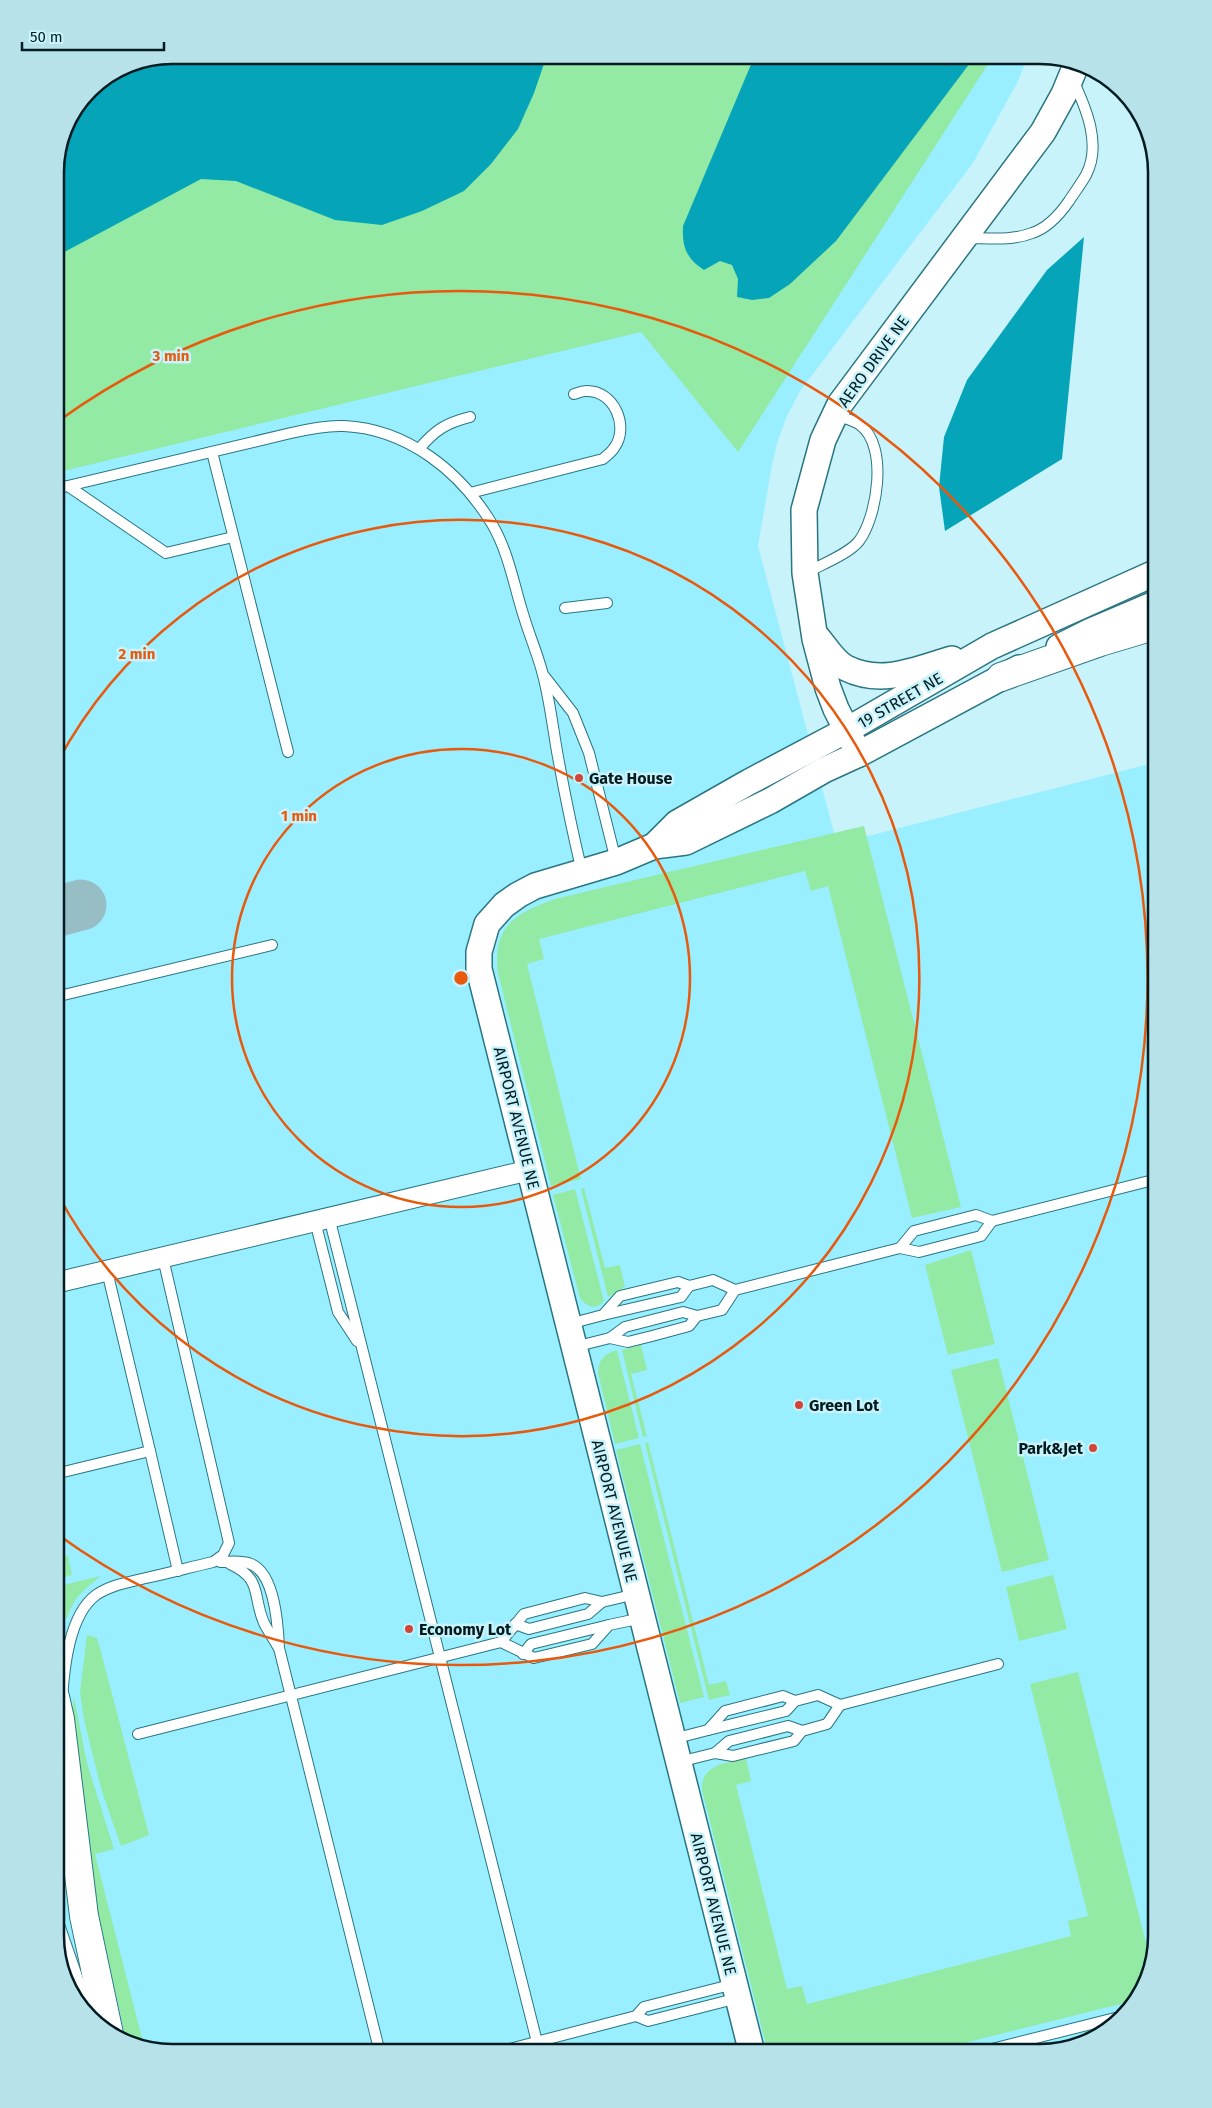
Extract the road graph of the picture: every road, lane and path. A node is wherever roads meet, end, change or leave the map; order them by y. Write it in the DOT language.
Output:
graph roads {
  1 [pos="1073,70"];
  2 [pos="964,238"];
  3 [pos="574,394"];
  4 [pos="835,415"];
  5 [pos="470,417"];
  6 [pos="419,449"];
  7 [pos="212,452"];
  8 [pos="68,486"];
  9 [pos="64,487"];
  10 [pos="470,493"];
  11 [pos="233,536"];
  12 [pos="805,573"];
  13 [pos="1148,576"];
  14 [pos="607,603"];
  15 [pos="1148,607"];
  16 [pos="565,608"];
  17 [pos="1148,628"];
  18 [pos="814,633"];
  19 [pos="992,646"];
  20 [pos="544,676"];
  21 [pos="1001,677"];
  22 [pos="847,730"];
  23 [pos="288,752"];
  24 [pos="859,754"];
  25 [pos="654,846"];
  26 [pos="616,862"];
  27 [pos="582,873"];
  28 [pos="272,945"];
  29 [pos="480,969"];
  30 [pos="64,995"];
  31 [pos="530,1170"];
  32 [pos="1148,1181"];
  33 [pos="322,1219"];
  34 [pos="992,1221"];
  35 [pos="900,1248"];
  36 [pos="163,1258"];
  37 [pos="107,1271"];
  38 [pos="64,1281"];
  39 [pos="690,1286"];
  40 [pos="735,1290"];
  41 [pos="603,1315"];
  42 [pos="697,1316"];
  43 [pos="572,1335"];
  44 [pos="610,1338"];
  45 [pos="362,1349"];
  46 [pos="150,1451"];
  47 [pos="64,1471"];
  48 [pos="217,1562"];
  49 [pos="178,1571"];
  50 [pos="636,1594"];
  51 [pos="602,1602"];
  52 [pos="642,1618"];
  53 [pos="516,1624"];
  54 [pos="609,1625"];
  55 [pos="501,1642"];
  56 [pos="523,1654"];
  57 [pos="440,1658"];
  58 [pos="998,1664"];
  59 [pos="64,1668"];
  60 [pos="291,1696"];
  61 [pos="794,1701"];
  62 [pos="840,1705"];
  63 [pos="708,1730"];
  64 [pos="802,1731"];
  65 [pos="138,1734"];
  66 [pos="676,1750"];
  67 [pos="715,1753"];
  68 [pos="64,1762"];
  69 [pos="64,1855"];
  70 [pos="84,1916"];
  71 [pos="64,1940"];
  72 [pos="736,1991"];
  73 [pos="85,2000"];
  74 [pos="636,2016"];
  75 [pos="1107,2020"];
  76 [pos="106,2021"];
  77 [pos="537,2042"];
  78 [pos="378,2044"];
  79 [pos="529,2044"];
  80 [pos="750,2044"];
  81 [pos="1012,2044"];
  1 -- 2 [label="street, AERO DRIVE NE"];
  1 -- 2 [label="lane"];
  2 -- 4 [label="street, AERO DRIVE NE"];
  3 -- 10 [label="lane"];
  4 -- 12 [label="street, AERO DRIVE NE"];
  4 -- 12 [label="lane"];
  5 -- 6 [label="lane"];
  6 -- 7 [label="lane"];
  6 -- 10 [label="lane"];
  7 -- 8 [label="lane"];
  7 -- 11 [label="lane"];
  8 -- 9 [label="lane"];
  8 -- 11 [label="lane"];
  10 -- 20 [label="lane"];
  11 -- 23 [label="lane"];
  12 -- 18 [label="street, AERO DRIVE NE"];
  13 -- 19 [label="street, 19 STREET NE"];
  14 -- 16 [label="lane"];
  15 -- 21 [label="street, 19 STREET NE"];
  17 -- 21 [label="main road"];
  18 -- 19 [label="street"];
  18 -- 22 [label="street, AERO DRIVE NE"];
  19 -- 22 [label="street, 19 STREET NE"];
  20 -- 26 [label="lane"];
  20 -- 27 [label="lane"];
  21 -- 24 [label="street, 19 STREET NE"];
  22 -- 24 [label="street, AERO DRIVE NE"];
  22 -- 25 [label="street, 19 STREET NE"];
  24 -- 25 [label="street, 19 STREET NE"];
  25 -- 26 [label="street, 19 STREET NE"];
  26 -- 27 [label="street, 19 STREET NE"];
  27 -- 29 [label="street, 19 STREET NE"];
  28 -- 30 [label="lane"];
  29 -- 31 [label="street, AIRPORT AVENUE NE"];
  31 -- 33 [label="street"];
  31 -- 43 [label="street, AIRPORT AVENUE NE"];
  32 -- 34 [label="lane"];
  33 -- 36 [label="street"];
  33 -- 45 [label="lane"];
  33 -- 45 [label="lane"];
  34 -- 35 [label="lane"];
  34 -- 35 [label="lane"];
  35 -- 40 [label="lane"];
  36 -- 37 [label="street"];
  36 -- 48 [label="lane"];
  37 -- 38 [label="street"];
  37 -- 46 [label="lane"];
  39 -- 40 [label="lane"];
  39 -- 41 [label="lane"];
  39 -- 41 [label="lane"];
  40 -- 42 [label="lane"];
  41 -- 43 [label="lane"];
  42 -- 44 [label="lane"];
  42 -- 44 [label="lane"];
  43 -- 44 [label="lane"];
  43 -- 50 [label="street, AIRPORT AVENUE NE"];
  45 -- 57 [label="lane"];
  46 -- 47 [label="lane"];
  46 -- 49 [label="lane"];
  48 -- 49 [label="lane"];
  48 -- 60 [label="lane"];
  49 -- 59 [label="lane"];
  50 -- 51 [label="lane"];
  50 -- 52 [label="street, AIRPORT AVENUE NE"];
  51 -- 53 [label="lane"];
  51 -- 53 [label="lane"];
  52 -- 54 [label="lane"];
  52 -- 66 [label="street, AIRPORT AVENUE NE"];
  53 -- 55 [label="lane"];
  54 -- 56 [label="lane"];
  54 -- 56 [label="lane"];
  55 -- 56 [label="lane"];
  55 -- 57 [label="lane"];
  57 -- 60 [label="lane"];
  57 -- 77 [label="lane"];
  58 -- 62 [label="lane"];
  60 -- 65 [label="lane"];
  60 -- 78 [label="lane"];
  61 -- 62 [label="lane"];
  61 -- 63 [label="lane"];
  61 -- 63 [label="lane"];
  62 -- 64 [label="lane"];
  63 -- 66 [label="lane"];
  64 -- 67 [label="lane"];
  64 -- 67 [label="lane"];
  66 -- 67 [label="lane"];
  66 -- 72 [label="street, AIRPORT AVENUE NE"];
  68 -- 70 [label="main road"];
  69 -- 70 [label="main road"];
  70 -- 76 [label="main road"];
  71 -- 73 [label="lane"];
  72 -- 74 [label="lane"];
  72 -- 74 [label="lane"];
  72 -- 80 [label="street, AIRPORT AVENUE NE"];
  74 -- 77 [label="lane"];
  75 -- 81 [label="lane"];
  77 -- 79 [label="lane"];
}
